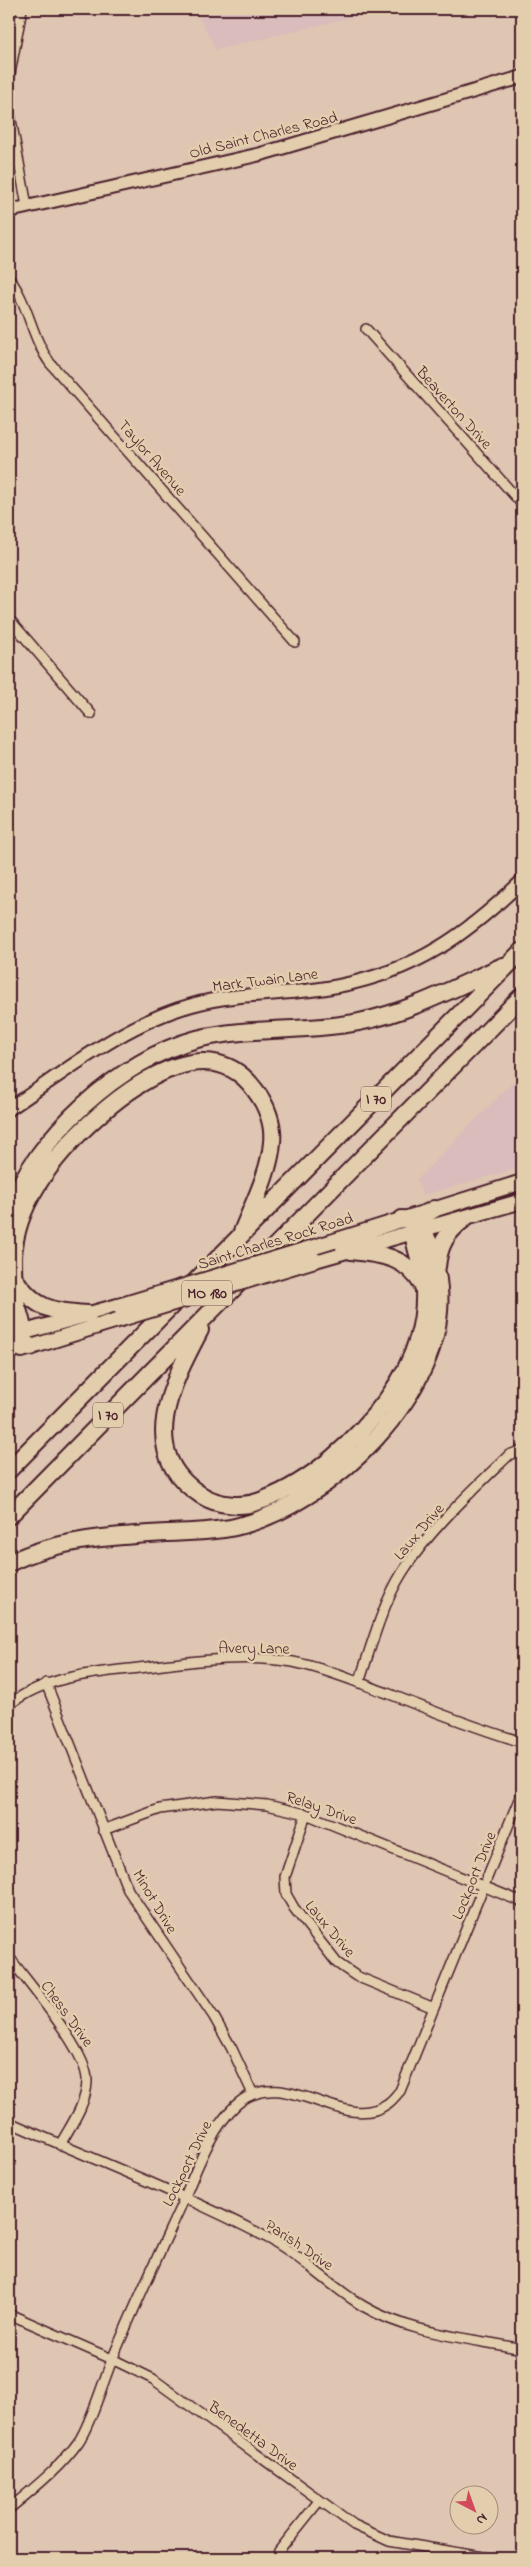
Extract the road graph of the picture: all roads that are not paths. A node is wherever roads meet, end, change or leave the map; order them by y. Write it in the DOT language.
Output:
graph roads {
  1 [pos="22,9"];
  2 [pos="522,77"];
  3 [pos="9,79"];
  4 [pos="9,109"];
  5 [pos="27,206"];
  6 [pos="9,211"];
  7 [pos="9,278"];
  8 [pos="366,329"];
  9 [pos="522,504"];
  10 [pos="9,619"];
  11 [pos="295,642"];
  12 [pos="91,714"];
  13 [pos="522,881"];
  14 [pos="517,957"];
  15 [pos="522,996"];
  16 [pos="9,1109"];
  17 [pos="522,1182"];
  18 [pos="522,1201"];
  19 [pos="434,1209"];
  20 [pos="9,1210"];
  21 [pos="464,1219"];
  22 [pos="414,1226"];
  23 [pos="241,1236"];
  24 [pos="351,1251"];
  25 [pos="437,1270"];
  26 [pos="13,1277"];
  27 [pos="424,1289"];
  28 [pos="208,1315"];
  29 [pos="93,1320"];
  30 [pos="15,1340"];
  31 [pos="522,1450"];
  32 [pos="9,1470"];
  33 [pos="9,1516"];
  34 [pos="9,1563"];
  35 [pos="46,1683"];
  36 [pos="359,1683"];
  37 [pos="9,1704"];
  38 [pos="522,1742"];
  39 [pos="522,1792"];
  40 [pos="306,1814"];
  41 [pos="103,1830"];
  42 [pos="485,1886"];
  43 [pos="522,1902"];
  44 [pos="9,1957"];
  45 [pos="434,2008"];
  46 [pos="253,2094"];
  47 [pos="9,2122"];
  48 [pos="60,2145"];
  49 [pos="184,2198"];
  50 [pos="9,2314"];
  51 [pos="522,2349"];
  52 [pos="112,2358"];
  53 [pos="319,2501"];
  54 [pos="9,2509"];
  55 [pos="432,2548"];
  56 [pos="277,2558"];
  57 [pos="430,2558"];
  58 [pos="488,2558"];
  1 -- 3 [label="street"];
  2 -- 5 [label="street, Old Saint Charles Road"];
  4 -- 5 [label="street"];
  5 -- 6 [label="street, Old Saint Charles Road"];
  7 -- 11 [label="street, Taylor Avenue"];
  8 -- 9 [label="street, Beaverton Drive"];
  10 -- 12 [label="street"];
  13 -- 16 [label="street, Mark Twain Lane"];
  14 -- 20 [label="highway"];
  14 -- 23 [label="highway, I 70"];
  15 -- 28 [label="highway, I 70"];
  17 -- 19 [label="main road"];
  18 -- 21 [label="main road, Saint Charles Rock Road / MO 180"];
  19 -- 22 [label="highway"];
  21 -- 22 [label="main road, Saint Charles Rock Road / MO 180"];
  21 -- 25 [label="highway"];
  22 -- 24 [label="main road, Saint Charles Rock Road / MO 180"];
  22 -- 25 [label="highway"];
  22 -- 27 [label="highway"];
  22 -- 29 [label="main road, Saint Charles Rock Road / MO 180, bridge"];
  23 -- 26 [label="highway"];
  23 -- 32 [label="highway, I 70"];
  24 -- 27 [label="highway"];
  24 -- 29 [label="main road, Saint Charles Rock Road / MO 180, bridge"];
  25 -- 34 [label="highway"];
  26 -- 29 [label="highway"];
  26 -- 30 [label="highway"];
  27 -- 28 [label="highway"];
  28 -- 33 [label="highway, I 70"];
  29 -- 30 [label="main road, Saint Charles Rock Road / MO 180"];
  31 -- 36 [label="street, Laux Drive"];
  35 -- 36 [label="street, Avery Lane"];
  35 -- 37 [label="street, Avery Lane"];
  35 -- 41 [label="street, Minot Drive"];
  36 -- 38 [label="street, Avery Lane"];
  39 -- 42 [label="street, Lockport Drive"];
  40 -- 41 [label="street, Relay Drive"];
  40 -- 42 [label="street, Relay Drive"];
  40 -- 45 [label="street, Laux Drive"];
  41 -- 46 [label="street, Minot Drive"];
  42 -- 43 [label="street, Relay Drive"];
  42 -- 45 [label="street, Lockport Drive"];
  44 -- 48 [label="street, Chess Drive"];
  45 -- 46 [label="street, Lockport Drive"];
  46 -- 49 [label="street, Lockport Drive"];
  47 -- 48 [label="street, Parish Drive"];
  48 -- 49 [label="street, Parish Drive"];
  49 -- 51 [label="street, Parish Drive"];
  49 -- 52 [label="street, Lockport Drive"];
  50 -- 52 [label="street, Benedetta Drive"];
  52 -- 53 [label="street, Benedetta Drive"];
  52 -- 54 [label="street, Lockport Drive"];
  53 -- 55 [label="street, Benedetta Drive"];
  53 -- 56 [label="street"];
  55 -- 57 [label="street"];
  55 -- 58 [label="street, Benedetta Drive"];
}
